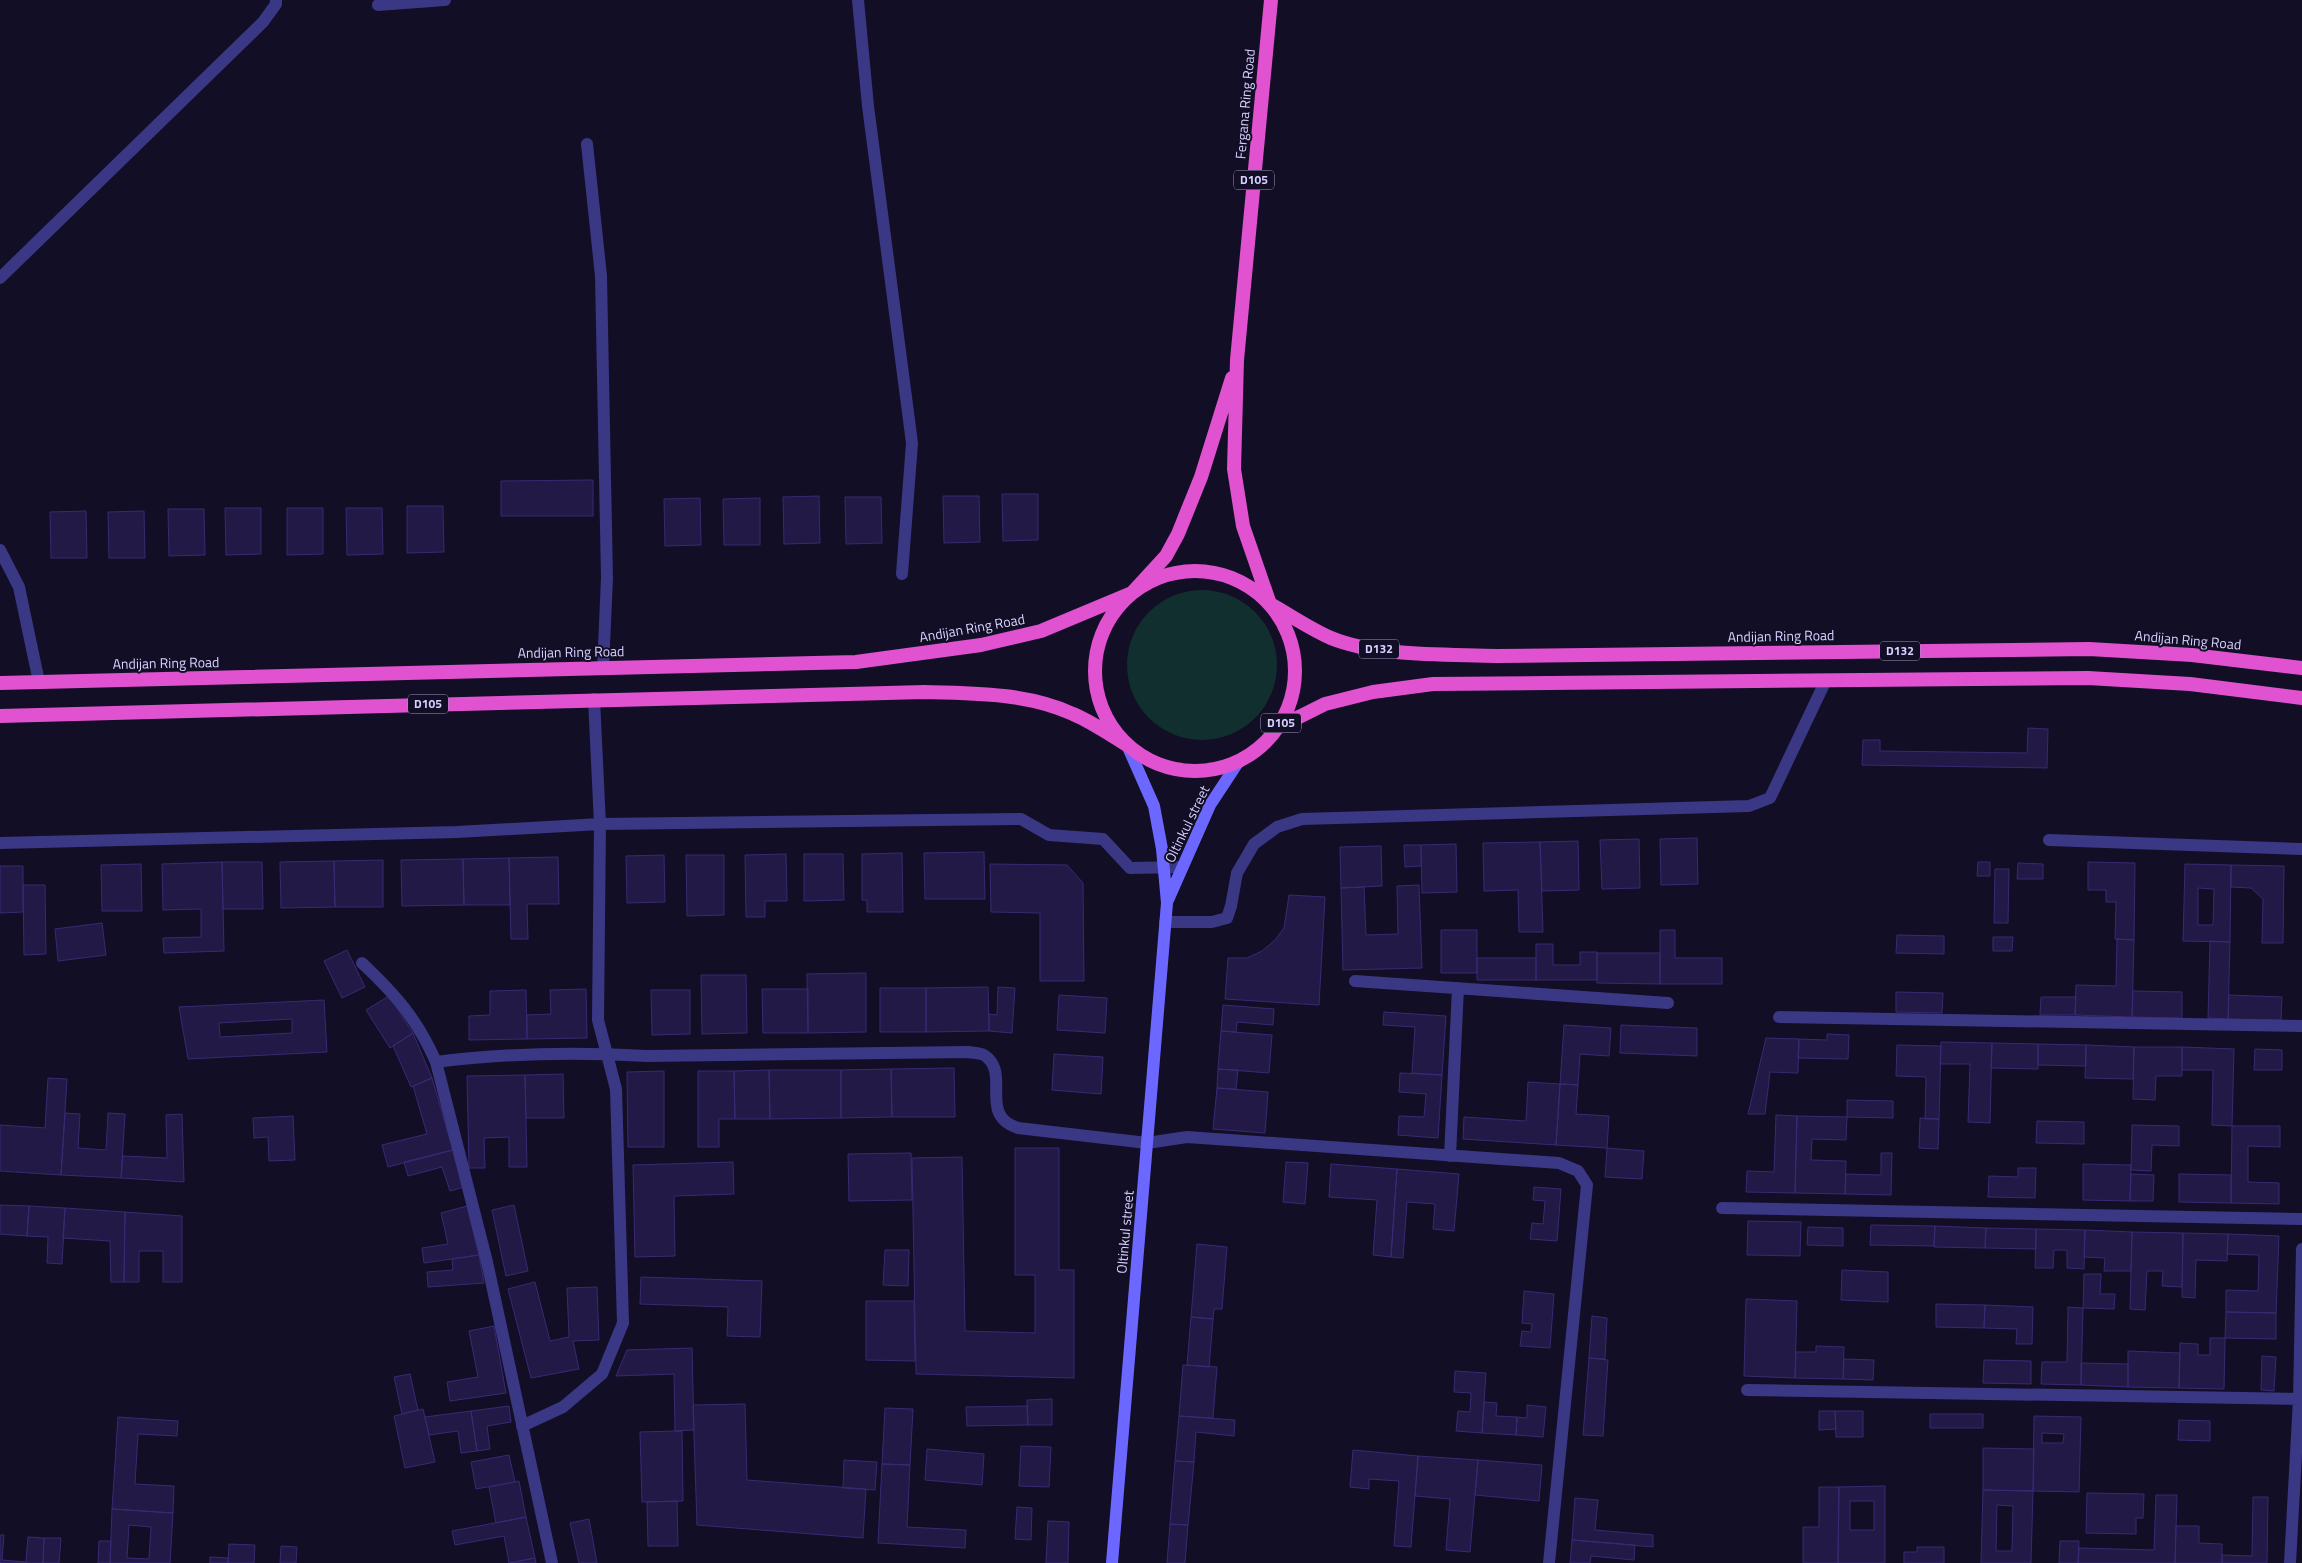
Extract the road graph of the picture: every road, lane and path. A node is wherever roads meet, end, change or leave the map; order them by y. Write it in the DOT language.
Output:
graph roads {
  1 [pos="276,0"];
  2 [pos="444,0"];
  3 [pos="858,0"];
  4 [pos="1271,0"];
  5 [pos="378,5"];
  6 [pos="587,144"];
  7 [pos="0,278"];
  8 [pos="1237,360"];
  9 [pos="0,550"];
  10 [pos="902,574"];
  11 [pos="1132,593"];
  12 [pos="1270,604"];
  13 [pos="603,668"];
  14 [pos="2302,668"];
  15 [pos="1826,680"];
  16 [pos="39,682"];
  17 [pos="0,683"];
  18 [pos="2302,698"];
  19 [pos="594,699"];
  20 [pos="0,716"];
  21 [pos="1279,727"];
  22 [pos="1127,744"];
  23 [pos="1239,761"];
  24 [pos="600,824"];
  25 [pos="2049,840"];
  26 [pos="0,843"];
  27 [pos="2302,849"];
  28 [pos="1164,867"];
  29 [pos="1182,867"];
  30 [pos="1167,903"];
  31 [pos="1165,922"];
  32 [pos="362,963"];
  33 [pos="1355,981"];
  34 [pos="1458,988"];
  35 [pos="1668,1003"];
  36 [pos="1780,1017"];
  37 [pos="2302,1026"];
  38 [pos="606,1054"];
  39 [pos="436,1062"];
  40 [pos="1148,1143"];
  41 [pos="1450,1156"];
  42 [pos="1722,1208"];
  43 [pos="2302,1219"];
  44 [pos="2302,1249"];
  45 [pos="1747,1390"];
  46 [pos="2300,1399"];
  47 [pos="522,1426"];
  48 [pos="552,1563"];
  49 [pos="1112,1563"];
  50 [pos="1549,1563"];
  51 [pos="2290,1563"];
  1 -- 7 [label="street"];
  2 -- 5 [label="street"];
  3 -- 10 [label="street"];
  4 -- 8 [label="highway, Fergana Ring Road / D105"];
  6 -- 13 [label="street"];
  8 -- 11 [label="highway, Fergana Ring Road / D105"];
  8 -- 12 [label="highway, Fergana Ring Road / D105"];
  9 -- 16 [label="street"];
  11 -- 12 [label="highway, D105"];
  11 -- 13 [label="highway, Andijan Ring Road / D105"];
  11 -- 22 [label="highway, D105"];
  12 -- 14 [label="highway, Andijan Ring Road / D132"];
  12 -- 21 [label="highway, D105"];
  13 -- 16 [label="highway, Andijan Ring Road / D105"];
  15 -- 18 [label="highway, D132"];
  15 -- 21 [label="highway, D132"];
  15 -- 31 [label="street"];
  16 -- 17 [label="highway, Andijan Ring Road / D105"];
  19 -- 20 [label="highway, D105"];
  19 -- 22 [label="highway, D105"];
  19 -- 24 [label="street"];
  21 -- 23 [label="highway, D105"];
  22 -- 23 [label="highway, D105"];
  22 -- 28 [label="main road, Oltinkul street"];
  23 -- 29 [label="main road, Oltinkul street"];
  24 -- 26 [label="street"];
  24 -- 28 [label="street"];
  24 -- 38 [label="street"];
  25 -- 27 [label="street"];
  28 -- 29 [label="street"];
  28 -- 30 [label="main road, Oltinkul street"];
  29 -- 30 [label="main road, Oltinkul street"];
  30 -- 31 [label="main road, Oltinkul street"];
  31 -- 40 [label="main road, Oltinkul street"];
  32 -- 39 [label="street"];
  33 -- 34 [label="street"];
  34 -- 35 [label="street"];
  34 -- 41 [label="street"];
  36 -- 37 [label="street"];
  38 -- 39 [label="street"];
  38 -- 40 [label="street"];
  38 -- 47 [label="street"];
  39 -- 47 [label="street"];
  40 -- 41 [label="street"];
  40 -- 49 [label="main road, Oltinkul street"];
  41 -- 50 [label="street"];
  42 -- 43 [label="street"];
  44 -- 46 [label="street"];
  45 -- 46 [label="street"];
  46 -- 51 [label="street"];
  47 -- 48 [label="street"];
}
